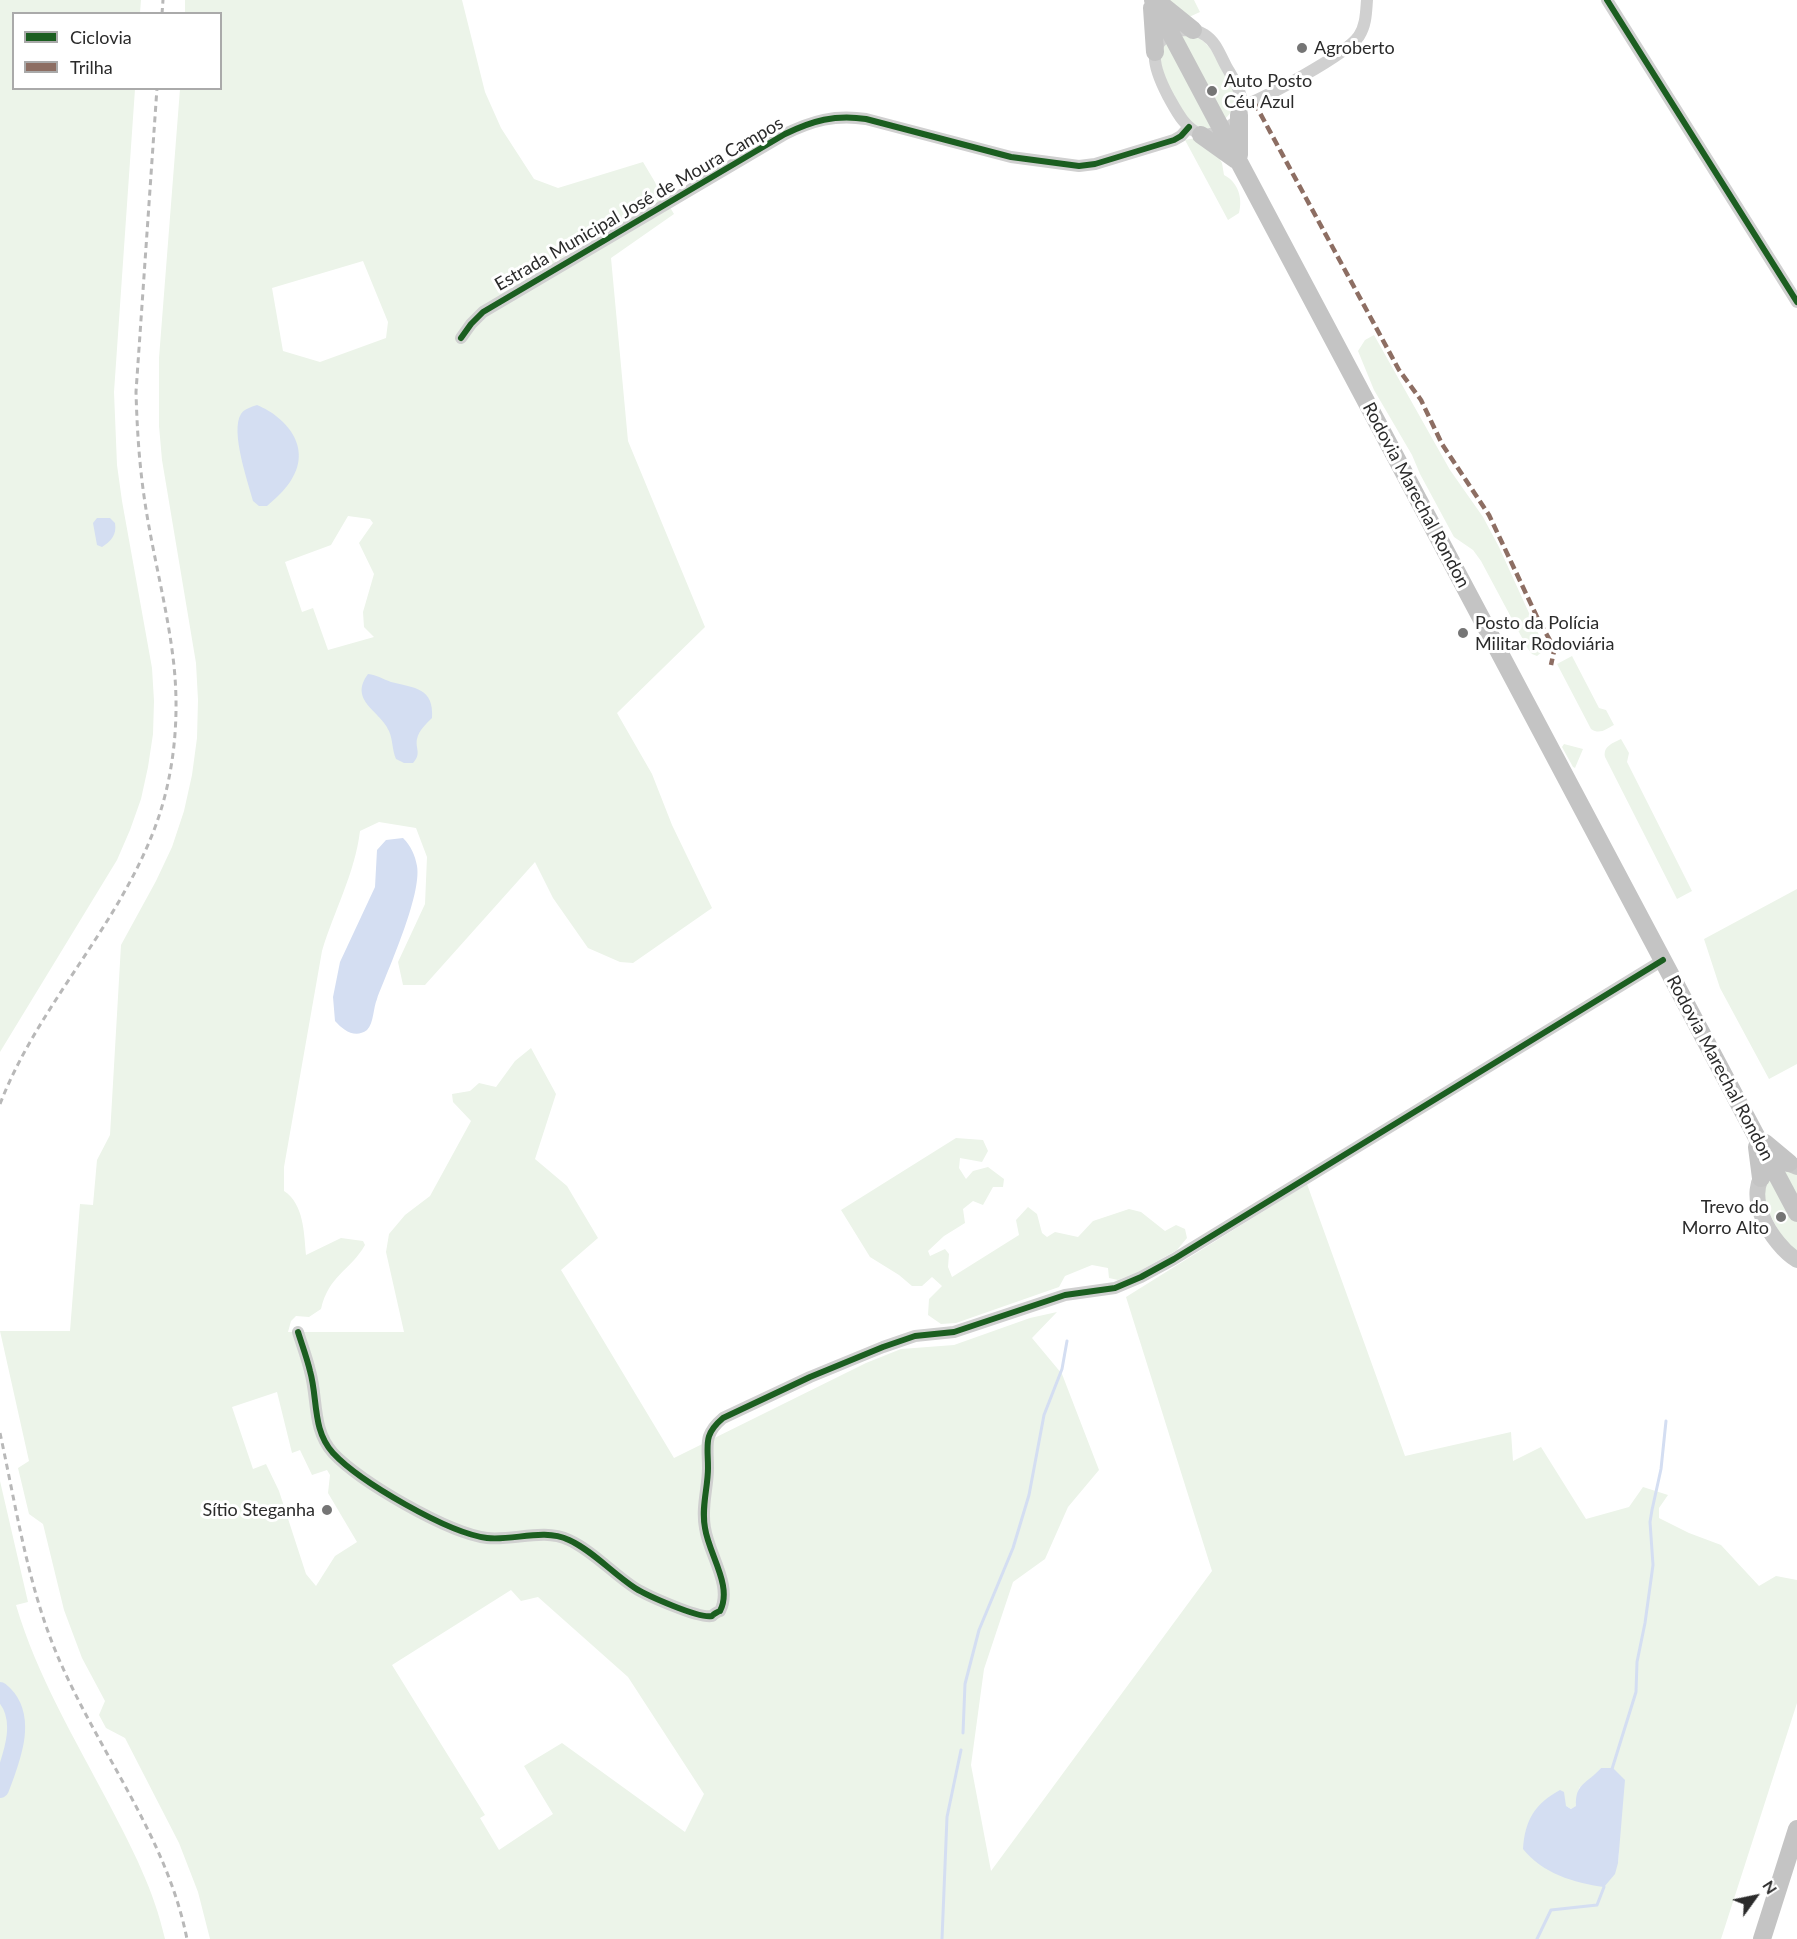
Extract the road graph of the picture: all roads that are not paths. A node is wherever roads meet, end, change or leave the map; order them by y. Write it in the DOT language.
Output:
graph roads {
  1 [pos="1153,0"];
  2 [pos="1367,0"];
  3 [pos="1607,0"];
  4 [pos="1193,30"];
  5 [pos="1171,34"];
  6 [pos="1155,52"];
  7 [pos="1241,111"];
  8 [pos="1195,131"];
  9 [pos="1223,131"];
  10 [pos="1240,163"];
  11 [pos="1797,302"];
  12 [pos="460,338"];
  13 [pos="1663,960"];
  14 [pos="1780,1169"];
  15 [pos="1797,1213"];
  16 [pos="1797,1260"];
  17 [pos="298,1332"];
  18 [pos="1797,1829"];
  19 [pos="1762,1939"];
  1 -- 4 [label="main road"];
  1 -- 5 [label="main road, Rodovia Marechal Rondon"];
  1 -- 6 [label="main road"];
  2 -- 7 [label="street"];
  3 -- 11 [label="street"];
  4 -- 5 [label="street"];
  4 -- 7 [label="street"];
  5 -- 6 [label="street"];
  5 -- 9 [label="main road, Rodovia Marechal Rondon"];
  6 -- 8 [label="street"];
  7 -- 9 [label="street"];
  7 -- 10 [label="main road"];
  8 -- 9 [label="street"];
  8 -- 10 [label="main road"];
  8 -- 12 [label="street, Estrada Municipal José de Moura Campos"];
  9 -- 10 [label="main road, Rodovia Marechal Rondon"];
  10 -- 13 [label="main road, Rodovia Marechal Rondon"];
  13 -- 14 [label="main road, Rodovia Marechal Rondon"];
  13 -- 17 [label="street"];
  14 -- 15 [label="main road, Rodovia Marechal Rondon"];
  14 -- 16 [label="main road"];
  18 -- 19 [label="main road"];
}
